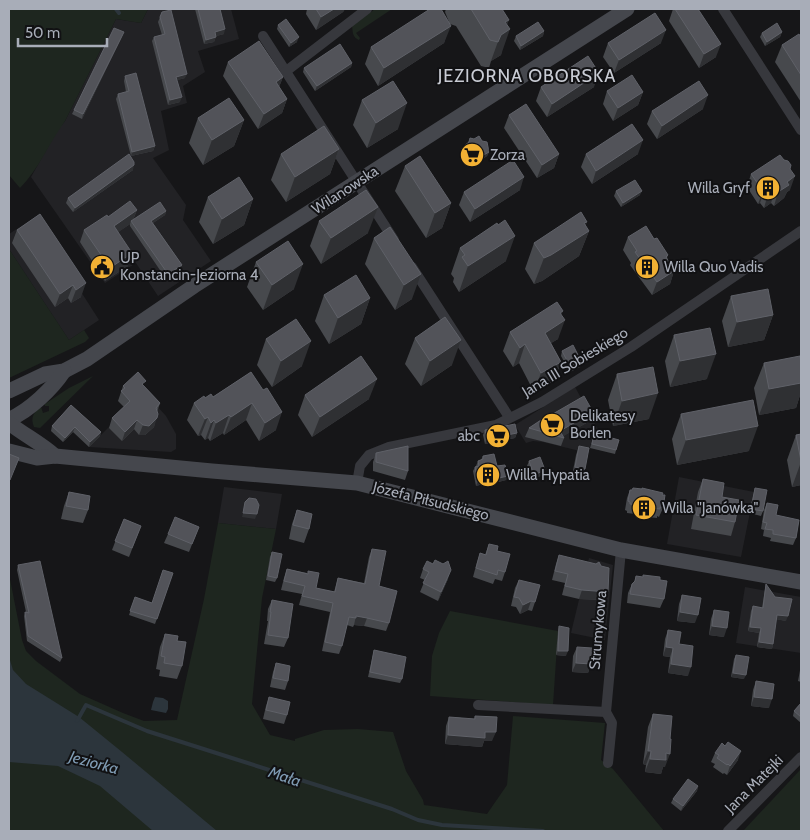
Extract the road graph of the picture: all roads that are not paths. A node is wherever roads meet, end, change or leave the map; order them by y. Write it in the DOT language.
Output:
graph roads {
  1 [pos="367,9"];
  2 [pos="627,9"];
  3 [pos="723,9"];
  4 [pos="262,36"];
  5 [pos="285,72"];
  6 [pos="801,130"];
  7 [pos="356,183"];
  8 [pos="801,231"];
  9 [pos="64,370"];
  10 [pos="9,391"];
  11 [pos="509,418"];
  12 [pos="9,421"];
  13 [pos="9,451"];
  14 [pos="55,456"];
  15 [pos="357,483"];
  16 [pos="622,550"];
  17 [pos="801,582"];
  18 [pos="478,705"];
  19 [pos="606,712"];
  20 [pos="801,757"];
  21 [pos="608,763"];
  22 [pos="728,831"];
  1 -- 5 [label="street"];
  2 -- 7 [label="street, Wilanowska"];
  3 -- 6 [label="street"];
  4 -- 5 [label="street"];
  5 -- 7 [label="street"];
  7 -- 9 [label="street, Wilanowska"];
  7 -- 11 [label="street"];
  8 -- 11 [label="street, Jana III Sobieskiego"];
  9 -- 10 [label="street, Wilanowska"];
  9 -- 12 [label="street, Wilanowska"];
  11 -- 15 [label="street, Jana III Sobieskiego"];
  12 -- 14 [label="street"];
  13 -- 14 [label="street, Józefa Piłsudskiego"];
  14 -- 15 [label="street, Józefa Piłsudskiego"];
  15 -- 16 [label="street, Józefa Piłsudskiego"];
  16 -- 17 [label="street, Józefa Piłsudskiego"];
  16 -- 19 [label="street, Strumykowa"];
  18 -- 19 [label="street"];
  19 -- 21 [label="street, Strumykowa"];
  20 -- 22 [label="street, Jana Matejki"];
}
